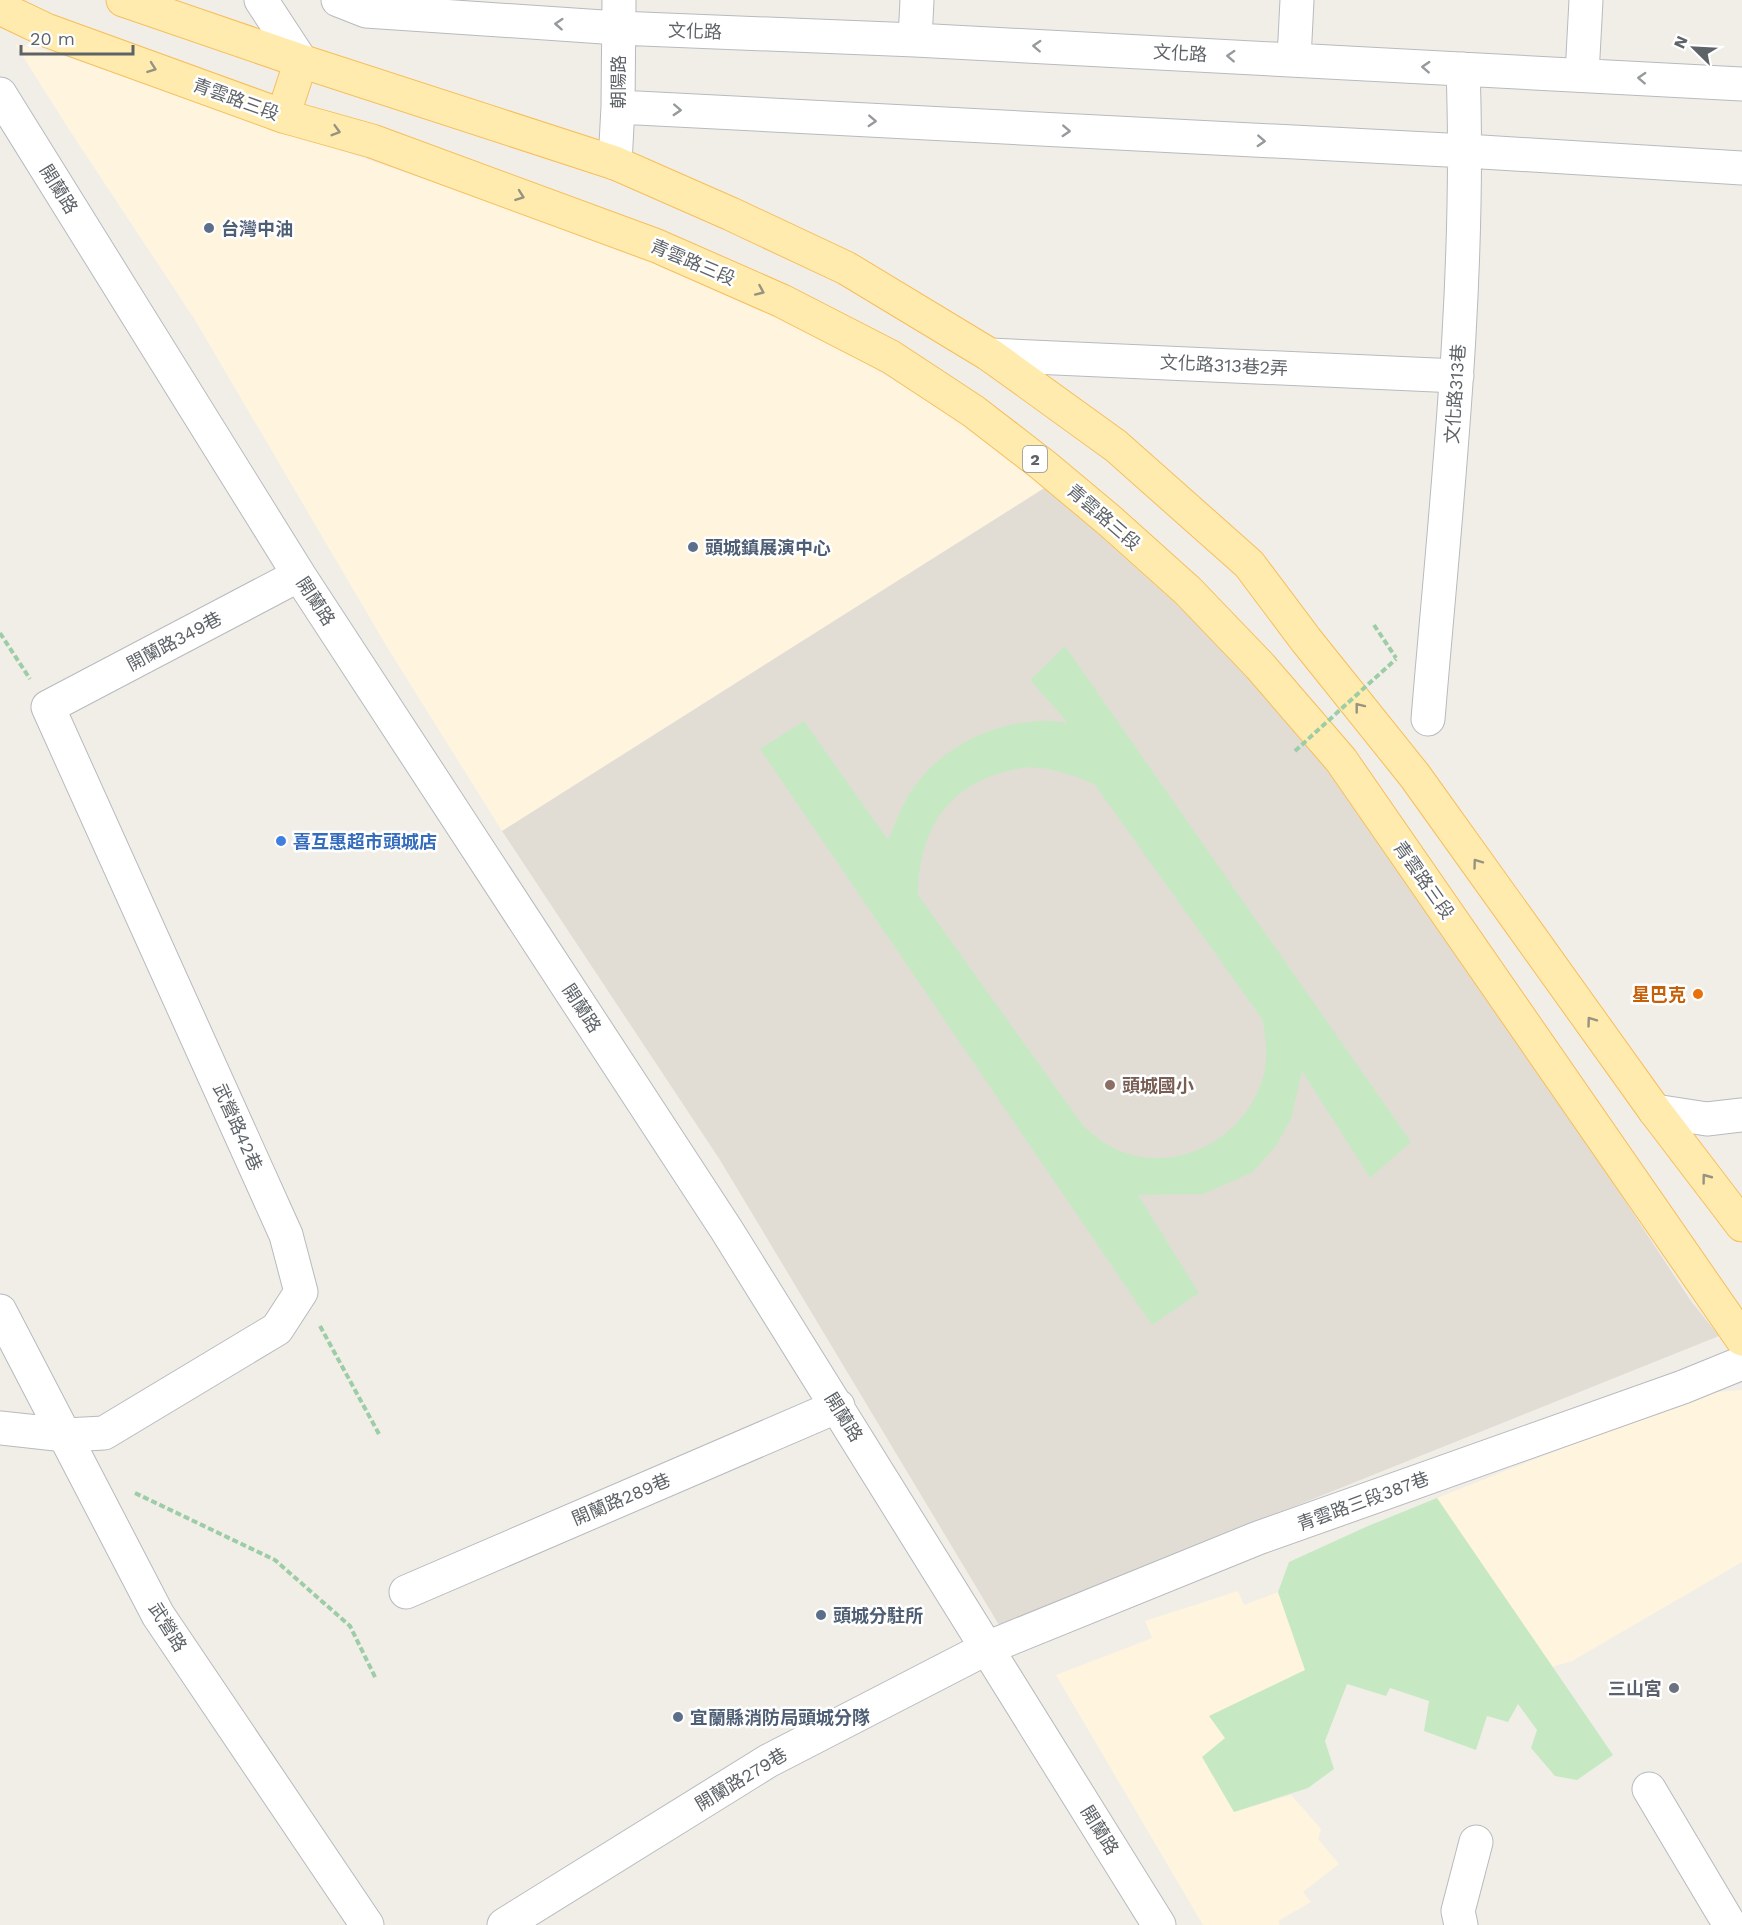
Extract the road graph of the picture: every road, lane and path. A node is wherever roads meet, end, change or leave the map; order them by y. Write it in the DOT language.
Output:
graph roads {
  1 [pos="123,0"];
  2 [pos="261,0"];
  3 [pos="338,0"];
  4 [pos="917,0"];
  5 [pos="1297,0"];
  6 [pos="1586,0"];
  7 [pos="0,8"];
  8 [pos="619,14"];
  9 [pos="915,40"];
  10 [pos="1294,59"];
  11 [pos="301,62"];
  12 [pos="1464,69"];
  13 [pos="1582,75"];
  14 [pos="1742,84"];
  15 [pos="0,94"];
  16 [pos="618,107"];
  17 [pos="283,116"];
  18 [pos="1466,151"];
  19 [pos="615,163"];
  20 [pos="1742,168"];
  21 [pos="990,355"];
  22 [pos="1457,376"];
  23 [pos="299,575"];
  24 [pos="1374,625"];
  25 [pos="0,633"];
  26 [pos="1306,640"];
  27 [pos="1260,666"];
  28 [pos="48,707"];
  29 [pos="1428,719"];
  30 [pos="1295,751"];
  31 [pos="1655,1111"];
  32 [pos="1742,1115"];
  33 [pos="1742,1225"];
  34 [pos="301,1292"];
  35 [pos="0,1311"];
  36 [pos="1742,1338"];
  37 [pos="1742,1363"];
  38 [pos="838,1406"];
  39 [pos="0,1428"];
  40 [pos="379,1434"];
  41 [pos="66,1435"];
  42 [pos="96,1493"];
  43 [pos="406,1592"];
  44 [pos="987,1648"];
  45 [pos="376,1679"];
  46 [pos="1649,1789"];
  47 [pos="1476,1842"];
  48 [pos="367,1925"];
  49 [pos="504,1925"];
  50 [pos="1159,1925"];
  51 [pos="1461,1925"];
  52 [pos="1730,1925"];
  1 -- 11 [label="main road"];
  2 -- 11 [label="street"];
  8 -- 3 [label="street, 文化路, one-way"];
  4 -- 9 [label="street"];
  5 -- 10 [label="street"];
  6 -- 13 [label="street"];
  7 -- 17 [label="main road, 青雲路三段 / 2, one-way"];
  8 -- 9 [label="street, 文化路"];
  8 -- 16 [label="street, 朝陽路"];
  10 -- 9 [label="street, 文化路, one-way"];
  12 -- 10 [label="street, 文化路, one-way"];
  11 -- 17 [label="main road"];
  11 -- 19 [label="main road"];
  12 -- 13 [label="street, 文化路"];
  12 -- 18 [label="street, 文化路313巷"];
  14 -- 13 [label="street, 文化路, one-way"];
  15 -- 23 [label="street, 開蘭路"];
  16 -- 18 [label="street, one-way"];
  16 -- 19 [label="street, 朝陽路"];
  17 -- 27 [label="main road, 青雲路三段 / 2, one-way"];
  18 -- 20 [label="street"];
  18 -- 22 [label="street, 文化路313巷"];
  19 -- 21 [label="main road"];
  21 -- 22 [label="street, 文化路313巷2弄"];
  21 -- 26 [label="main road"];
  22 -- 29 [label="street, 文化路313巷"];
  23 -- 28 [label="street, 開蘭路349巷"];
  23 -- 38 [label="street, 開蘭路"];
  24 -- 30 [label="path, bridge"];
  25 -- 28 [label="path"];
  26 -- 27 [label="main road"];
  31 -- 26 [label="main road, one-way"];
  27 -- 36 [label="main road, 青雲路三段 / 2"];
  28 -- 34 [label="street, 武營路42巷"];
  31 -- 32 [label="street"];
  33 -- 31 [label="main road, one-way"];
  34 -- 40 [label="path"];
  34 -- 41 [label="street"];
  35 -- 41 [label="street, 武營路"];
  37 -- 44 [label="street, 青雲路三段387巷"];
  38 -- 43 [label="street, 開蘭路289巷"];
  38 -- 44 [label="street, 開蘭路"];
  39 -- 41 [label="street"];
  41 -- 42 [label="street, 武營路"];
  42 -- 45 [label="path"];
  42 -- 48 [label="street, 武營路"];
  44 -- 49 [label="street, 開蘭路279巷"];
  44 -- 50 [label="street, 開蘭路"];
  46 -- 52 [label="street"];
  47 -- 51 [label="street"];
}
